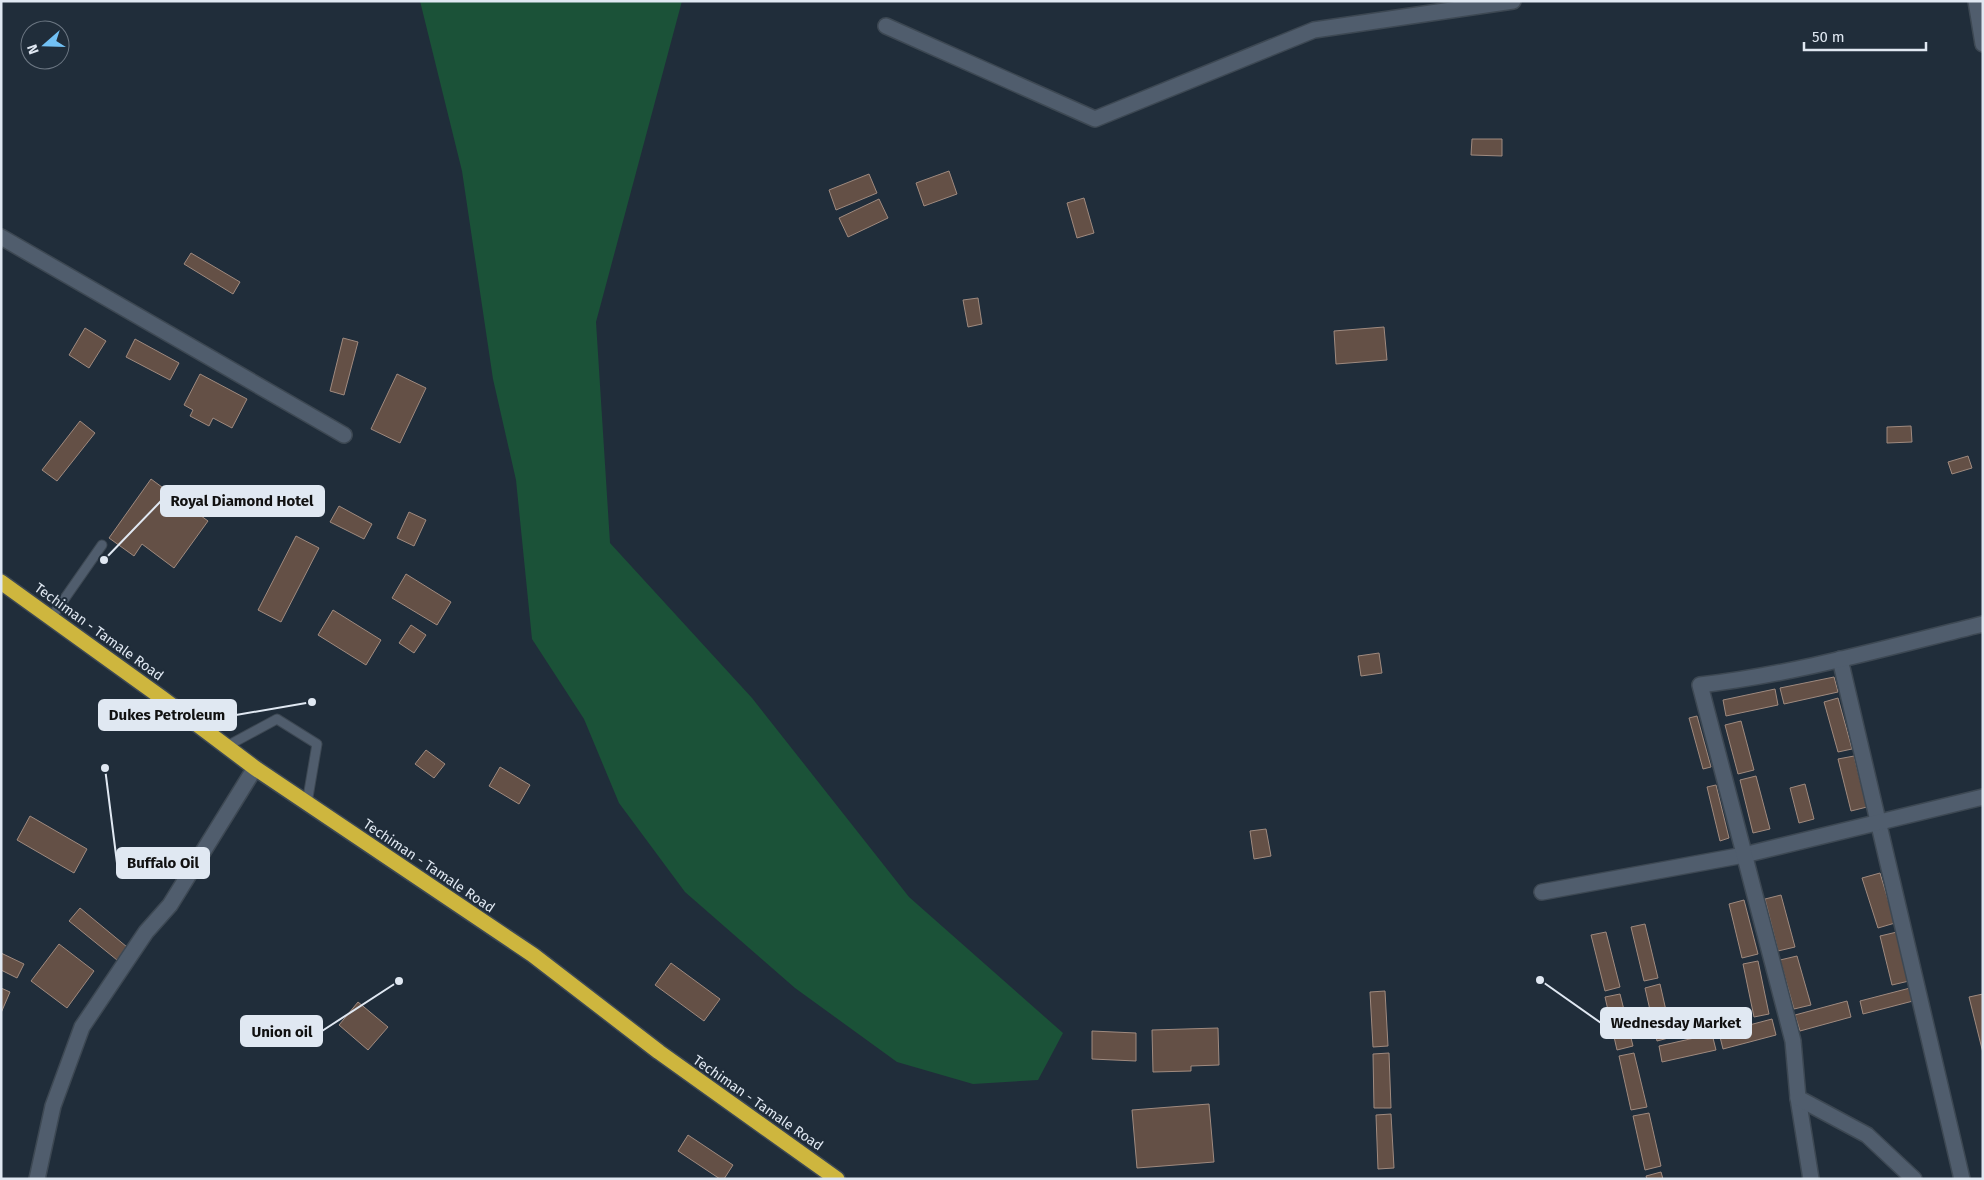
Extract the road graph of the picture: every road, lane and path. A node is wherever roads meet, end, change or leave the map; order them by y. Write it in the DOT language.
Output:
graph roads {
  1 [pos="1513,1"];
  2 [pos="1976,1"];
  3 [pos="886,26"];
  4 [pos="1983,44"];
  5 [pos="1,237"];
  6 [pos="344,435"];
  7 [pos="102,546"];
  8 [pos="1,582"];
  9 [pos="51,618"];
  10 [pos="1983,624"];
  11 [pos="1840,659"];
  12 [pos="227,746"];
  13 [pos="255,768"];
  14 [pos="1983,797"];
  15 [pos="307,803"];
  16 [pos="1878,823"];
  17 [pos="1744,855"];
  18 [pos="1542,892"];
  19 [pos="1798,1098"];
  20 [pos="37,1179"];
  21 [pos="838,1179"];
  22 [pos="1811,1179"];
  23 [pos="1914,1179"];
  24 [pos="1962,1179"];
  1 -- 3 [label="street"];
  2 -- 4 [label="street"];
  5 -- 6 [label="street"];
  7 -- 9 [label="lane"];
  8 -- 9 [label="highway, Techiman - Tamale Road"];
  9 -- 12 [label="highway, Techiman - Tamale Road"];
  10 -- 11 [label="street"];
  11 -- 16 [label="street"];
  11 -- 17 [label="street"];
  12 -- 13 [label="highway, Techiman - Tamale Road"];
  12 -- 15 [label="lane"];
  13 -- 15 [label="highway, Techiman - Tamale Road"];
  13 -- 20 [label="street"];
  14 -- 16 [label="street"];
  15 -- 21 [label="highway, Techiman - Tamale Road"];
  16 -- 17 [label="street"];
  16 -- 24 [label="street"];
  17 -- 18 [label="street"];
  17 -- 19 [label="street"];
  19 -- 22 [label="street"];
  19 -- 23 [label="street"];
}
